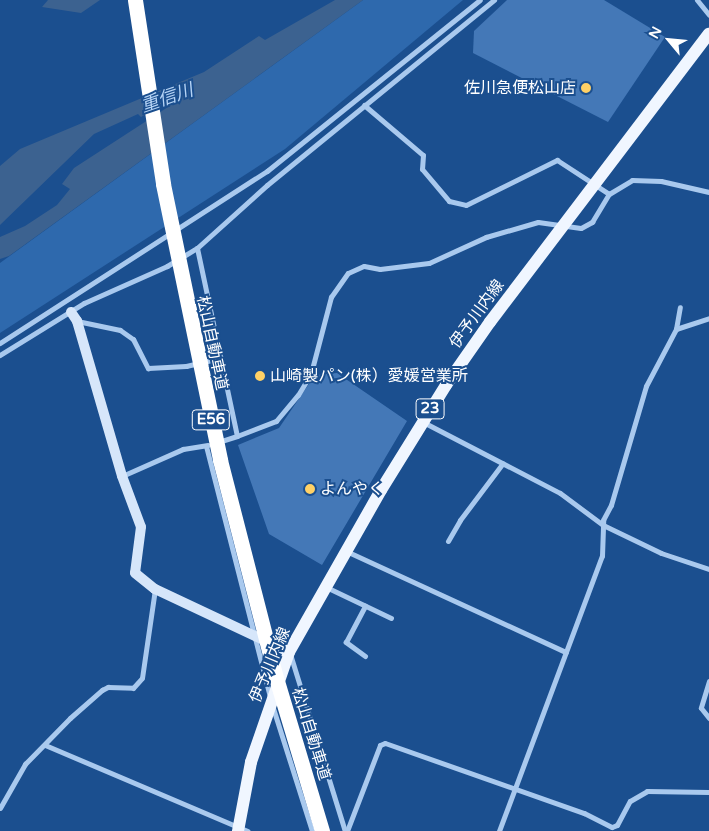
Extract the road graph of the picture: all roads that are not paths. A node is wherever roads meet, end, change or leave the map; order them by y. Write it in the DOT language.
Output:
graph roads {
  1 [pos="135,0"];
  2 [pos="480,0"];
  3 [pos="494,0"];
  4 [pos="697,0"];
  5 [pos="709,15"];
  6 [pos="709,34"];
  7 [pos="364,105"];
  8 [pos="595,185"];
  9 [pos="709,192"];
  10 [pos="609,194"];
  11 [pos="565,225"];
  12 [pos="197,248"];
  13 [pos="680,307"];
  14 [pos="71,312"];
  15 [pos="709,318"];
  16 [pos="77,322"];
  17 [pos="676,329"];
  18 [pos="0,344"];
  19 [pos="0,355"];
  20 [pos="221,358"];
  21 [pos="422,422"];
  22 [pos="238,436"];
  23 [pos="206,446"];
  24 [pos="503,463"];
  25 [pos="122,476"];
  26 [pos="603,526"];
  27 [pos="448,541"];
  28 [pos="346,551"];
  29 [pos="709,569"];
  30 [pos="325,587"];
  31 [pos="154,589"];
  32 [pos="366,606"];
  33 [pos="391,618"];
  34 [pos="253,634"];
  35 [pos="289,652"];
  36 [pos="566,652"];
  37 [pos="365,656"];
  38 [pos="709,680"];
  39 [pos="271,702"];
  40 [pos="709,718"];
  41 [pos="45,745"];
  42 [pos="515,788"];
  43 [pos="709,792"];
  44 [pos="0,808"];
  45 [pos="241,830"];
  46 [pos="312,831"];
  47 [pos="322,831"];
  48 [pos="346,831"];
  49 [pos="498,831"];
  1 -- 47 [label="highway, 松山自動車道 / E56, bridge"];
  2 -- 18 [label="street"];
  3 -- 7 [label="street"];
  4 -- 5 [label="street"];
  6 -- 8 [label="main road, 伊予川内線 / 23"];
  7 -- 8 [label="street"];
  7 -- 12 [label="street"];
  8 -- 10 [label="street"];
  8 -- 11 [label="main road, 伊予川内線 / 23"];
  9 -- 10 [label="street"];
  10 -- 11 [label="street"];
  11 -- 21 [label="main road, 伊予川内線 / 23"];
  11 -- 22 [label="street"];
  12 -- 14 [label="street"];
  12 -- 20 [label="street"];
  13 -- 17 [label="street"];
  14 -- 16 [label="street"];
  14 -- 19 [label="street"];
  15 -- 17 [label="street"];
  16 -- 20 [label="street"];
  16 -- 25 [label="street"];
  17 -- 26 [label="street"];
  20 -- 22 [label="street"];
  21 -- 24 [label="street"];
  21 -- 28 [label="main road, 伊予川内線 / 23"];
  22 -- 23 [label="street"];
  23 -- 25 [label="street"];
  23 -- 34 [label="street"];
  24 -- 26 [label="street"];
  24 -- 27 [label="street"];
  25 -- 31 [label="street"];
  26 -- 29 [label="street"];
  26 -- 36 [label="street"];
  28 -- 30 [label="main road, 伊予川内線 / 23"];
  28 -- 36 [label="street"];
  30 -- 32 [label="street"];
  30 -- 35 [label="main road, 伊予川内線 / 23"];
  31 -- 34 [label="street"];
  31 -- 41 [label="street"];
  32 -- 33 [label="street"];
  32 -- 37 [label="street"];
  34 -- 35 [label="street"];
  34 -- 39 [label="street"];
  35 -- 39 [label="main road, 伊予川内線 / 23"];
  35 -- 48 [label="street"];
  36 -- 42 [label="street"];
  38 -- 40 [label="street"];
  39 -- 45 [label="main road, 伊予川内線 / 23"];
  39 -- 46 [label="street"];
  41 -- 44 [label="street"];
  41 -- 45 [label="street"];
  42 -- 43 [label="street"];
  42 -- 48 [label="street"];
  42 -- 49 [label="street"];
}
